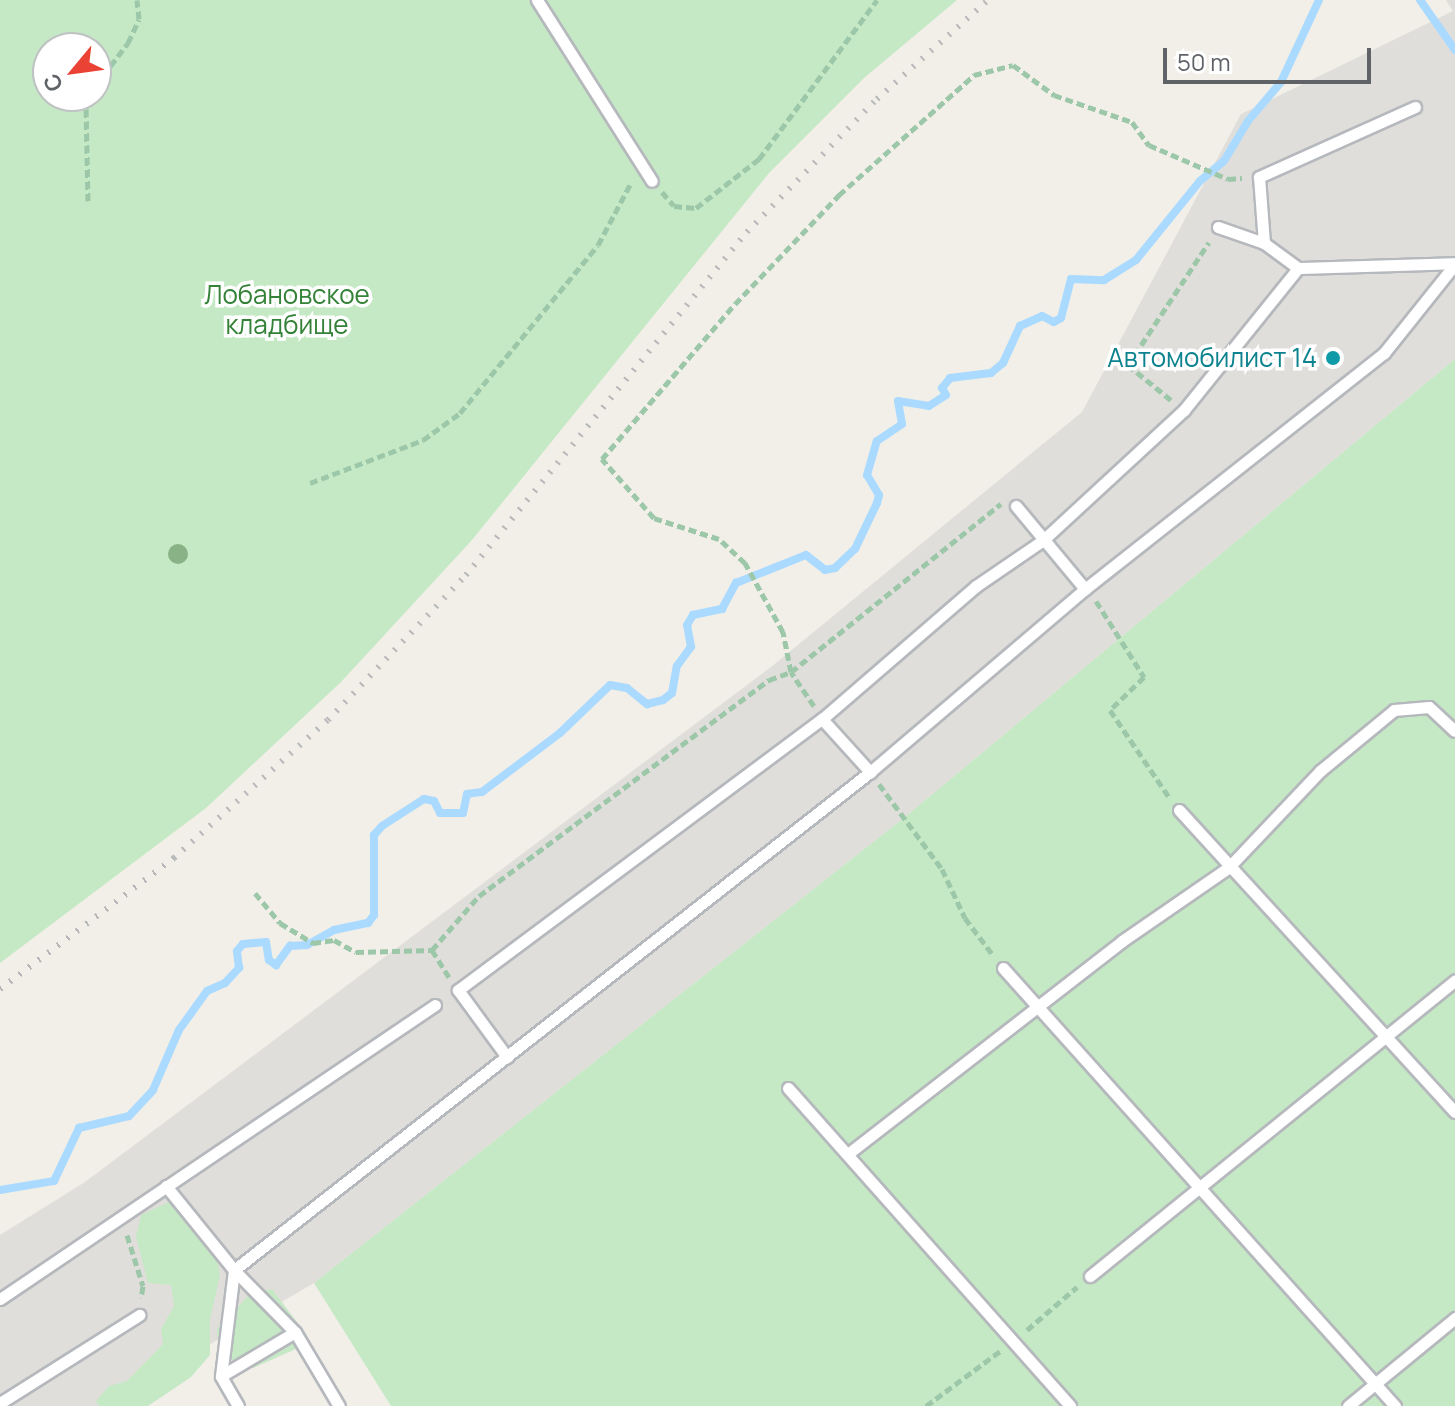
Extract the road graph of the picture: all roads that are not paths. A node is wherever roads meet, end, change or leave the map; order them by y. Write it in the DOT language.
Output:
graph roads {
  1 [pos="537,0"];
  2 [pos="1415,107"];
  3 [pos="652,181"];
  4 [pos="1218,227"];
  5 [pos="1264,243"];
  6 [pos="1455,264"];
  7 [pos="1298,268"];
  8 [pos="1016,506"];
  9 [pos="1042,541"];
  10 [pos="1085,589"];
  11 [pos="822,719"];
  12 [pos="1455,731"];
  13 [pos="870,772"];
  14 [pos="1179,810"];
  15 [pos="1228,868"];
  16 [pos="1003,968"];
  17 [pos="1455,980"];
  18 [pos="435,1005"];
  19 [pos="1035,1007"];
  20 [pos="1387,1038"];
  21 [pos="507,1057"];
  22 [pos="788,1088"];
  23 [pos="1455,1112"];
  24 [pos="849,1153"];
  25 [pos="166,1186"];
  26 [pos="1196,1186"];
  27 [pos="234,1270"];
  28 [pos="1090,1276"];
  29 [pos="0,1299"];
  30 [pos="139,1315"];
  31 [pos="1455,1318"];
  32 [pos="295,1332"];
  33 [pos="221,1376"];
  34 [pos="1375,1384"];
  35 [pos="0,1403"];
  36 [pos="238,1406"];
  37 [pos="339,1406"];
  38 [pos="1070,1406"];
  39 [pos="1348,1406"];
  40 [pos="1395,1406"];
  1 -- 3 [label="lane"];
  2 -- 5 [label="lane"];
  4 -- 5 [label="lane"];
  5 -- 7 [label="lane"];
  6 -- 7 [label="lane"];
  6 -- 10 [label="lane"];
  7 -- 9 [label="lane"];
  8 -- 9 [label="lane"];
  9 -- 10 [label="lane"];
  9 -- 11 [label="lane"];
  10 -- 13 [label="lane"];
  11 -- 13 [label="lane"];
  11 -- 21 [label="lane"];
  12 -- 15 [label="lane"];
  13 -- 21 [label="lane"];
  14 -- 15 [label="lane"];
  15 -- 19 [label="lane"];
  15 -- 20 [label="lane"];
  16 -- 19 [label="lane"];
  17 -- 20 [label="lane"];
  18 -- 25 [label="lane"];
  19 -- 24 [label="lane"];
  19 -- 26 [label="lane"];
  20 -- 23 [label="lane"];
  20 -- 26 [label="lane"];
  21 -- 27 [label="lane"];
  22 -- 24 [label="lane"];
  24 -- 38 [label="lane"];
  25 -- 27 [label="lane"];
  25 -- 29 [label="lane"];
  26 -- 28 [label="lane"];
  26 -- 34 [label="lane"];
  27 -- 32 [label="lane"];
  27 -- 33 [label="lane"];
  30 -- 35 [label="lane"];
  31 -- 34 [label="lane"];
  32 -- 33 [label="lane"];
  32 -- 37 [label="lane"];
  33 -- 36 [label="lane"];
  34 -- 39 [label="lane"];
  34 -- 40 [label="lane"];
}
